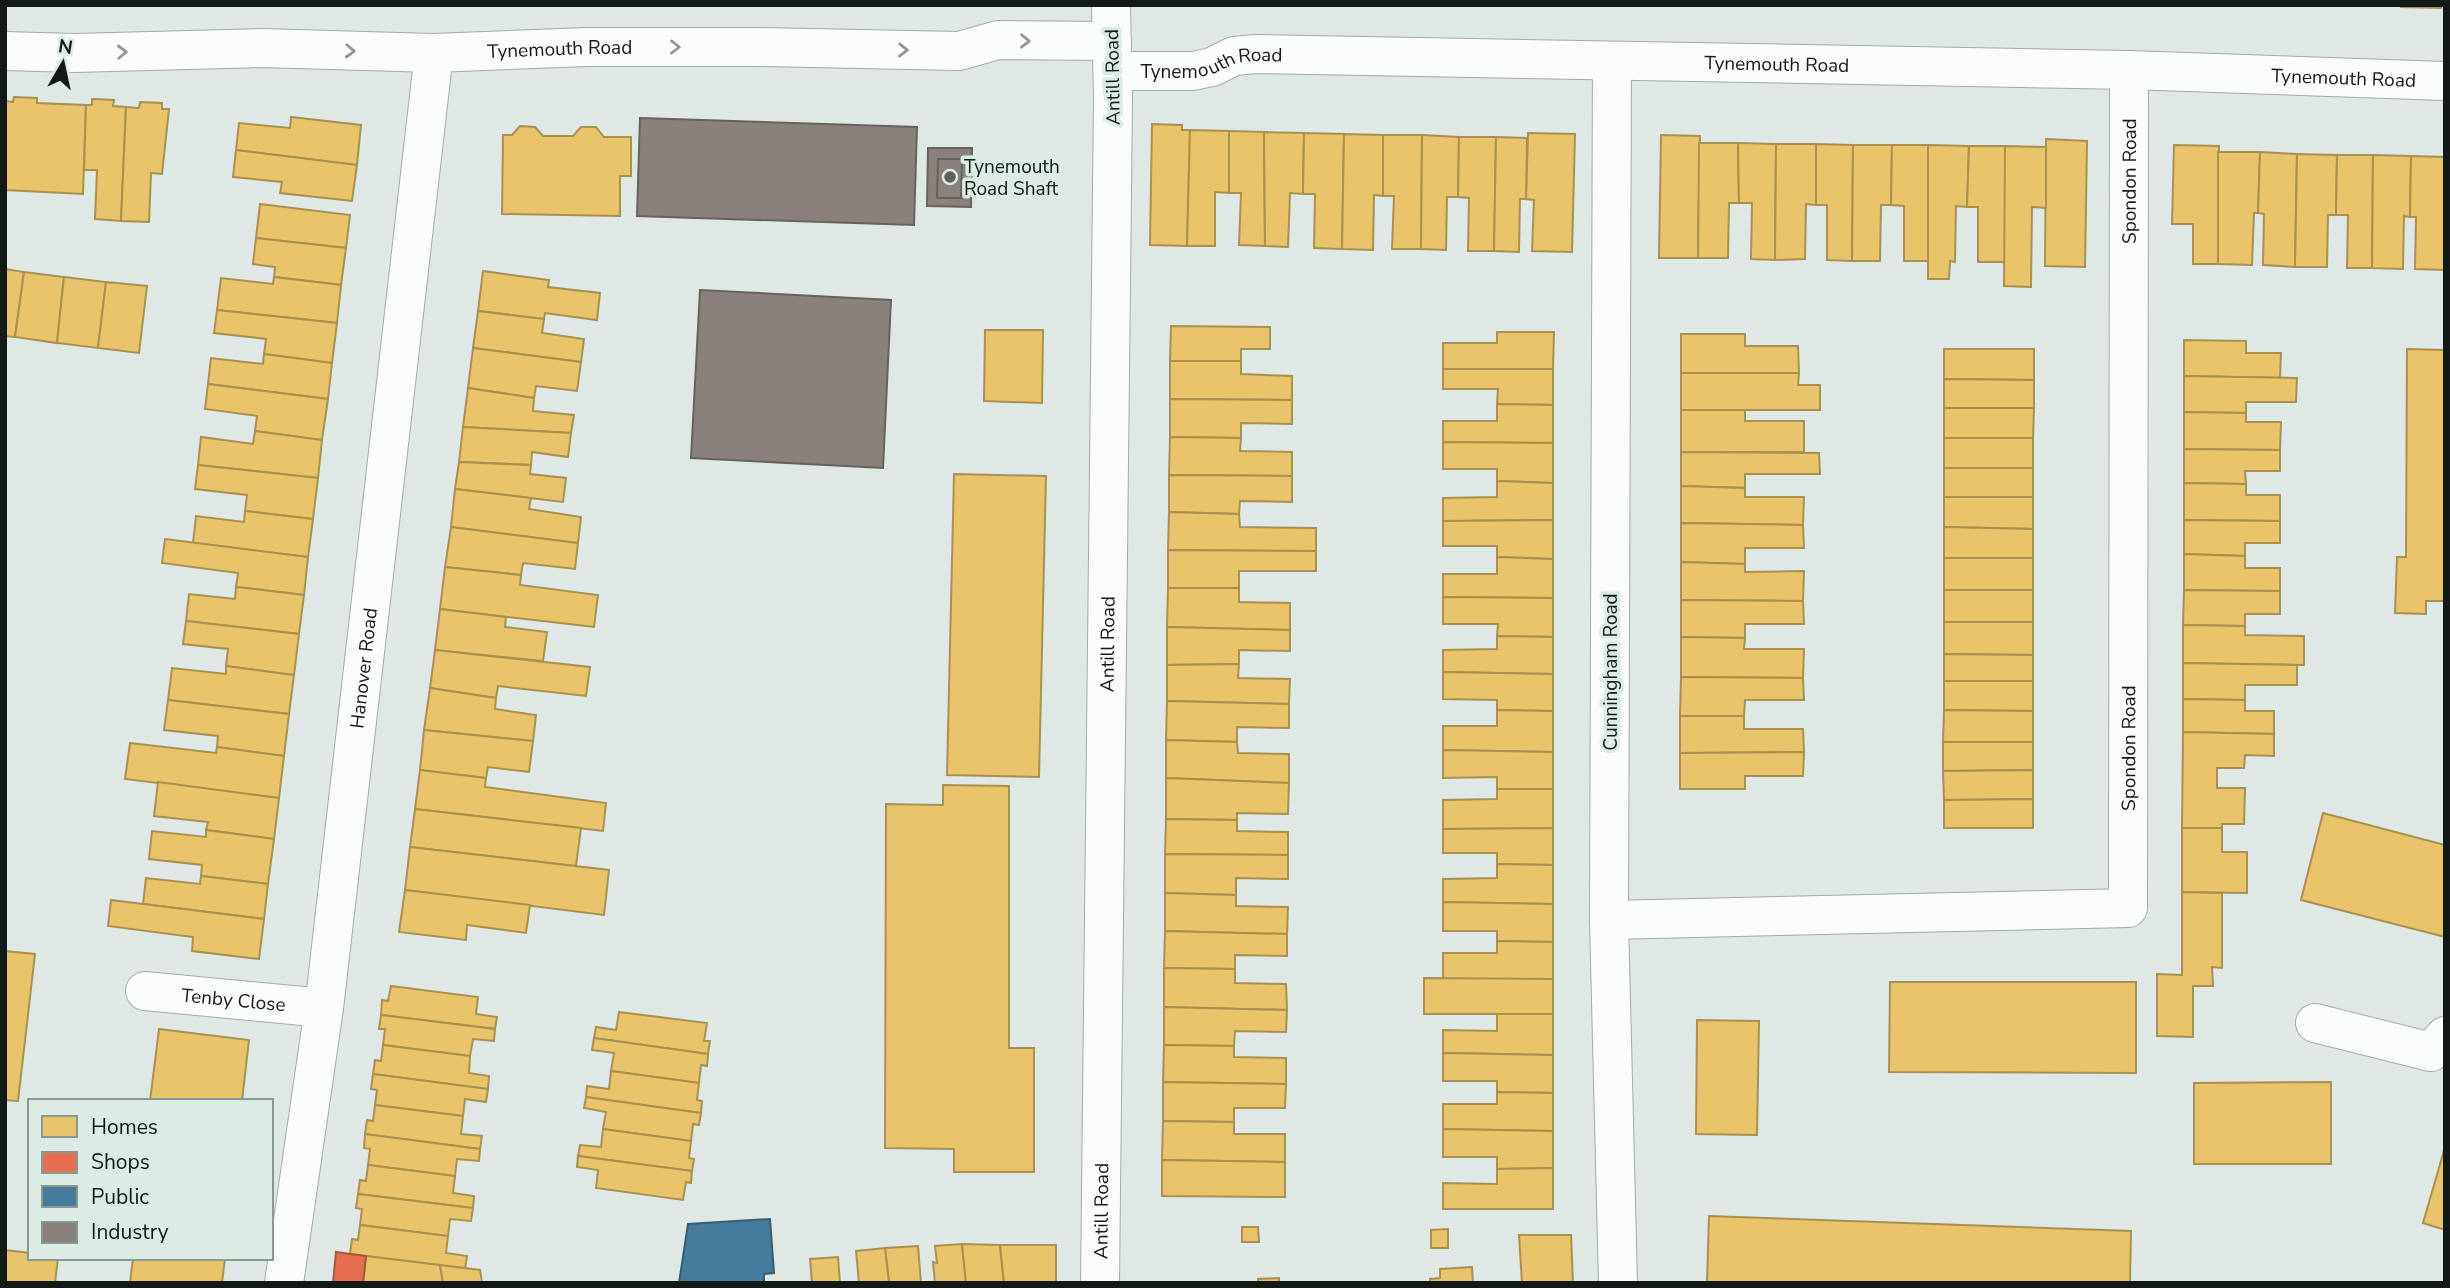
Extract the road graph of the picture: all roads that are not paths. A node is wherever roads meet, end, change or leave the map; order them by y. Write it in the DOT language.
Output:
graph roads {
  1 [pos="1112,39"];
  2 [pos="5,51"];
  3 [pos="435,53"];
  4 [pos="1612,61"];
  5 [pos="2129,70"];
  6 [pos="2445,81"];
  7 [pos="1609,920"];
  8 [pos="145,991"];
  9 [pos="324,1008"];
  10 [pos="2315,1023"];
  11 [pos="2445,1036"];
  12 [pos="284,1283"];
  13 [pos="1100,1283"];
  14 [pos="1618,1283"];
  3 -- 1 [label="street, Tynemouth Road, one-way"];
  1 -- 4 [label="street, Tynemouth Road"];
  1 -- 13 [label="street, Antill Road"];
  2 -- 3 [label="street, Tynemouth Road, one-way"];
  3 -- 9 [label="street, Hanover Road"];
  4 -- 5 [label="street, Tynemouth Road"];
  4 -- 7 [label="street, Cunningham Road"];
  5 -- 6 [label="street, Tynemouth Road"];
  5 -- 7 [label="street, Spondon Road"];
  7 -- 14 [label="street, Cunningham Road"];
  8 -- 9 [label="street, Tenby Close"];
  9 -- 12 [label="street, Hanover Road"];
  10 -- 11 [label="street"];
}
